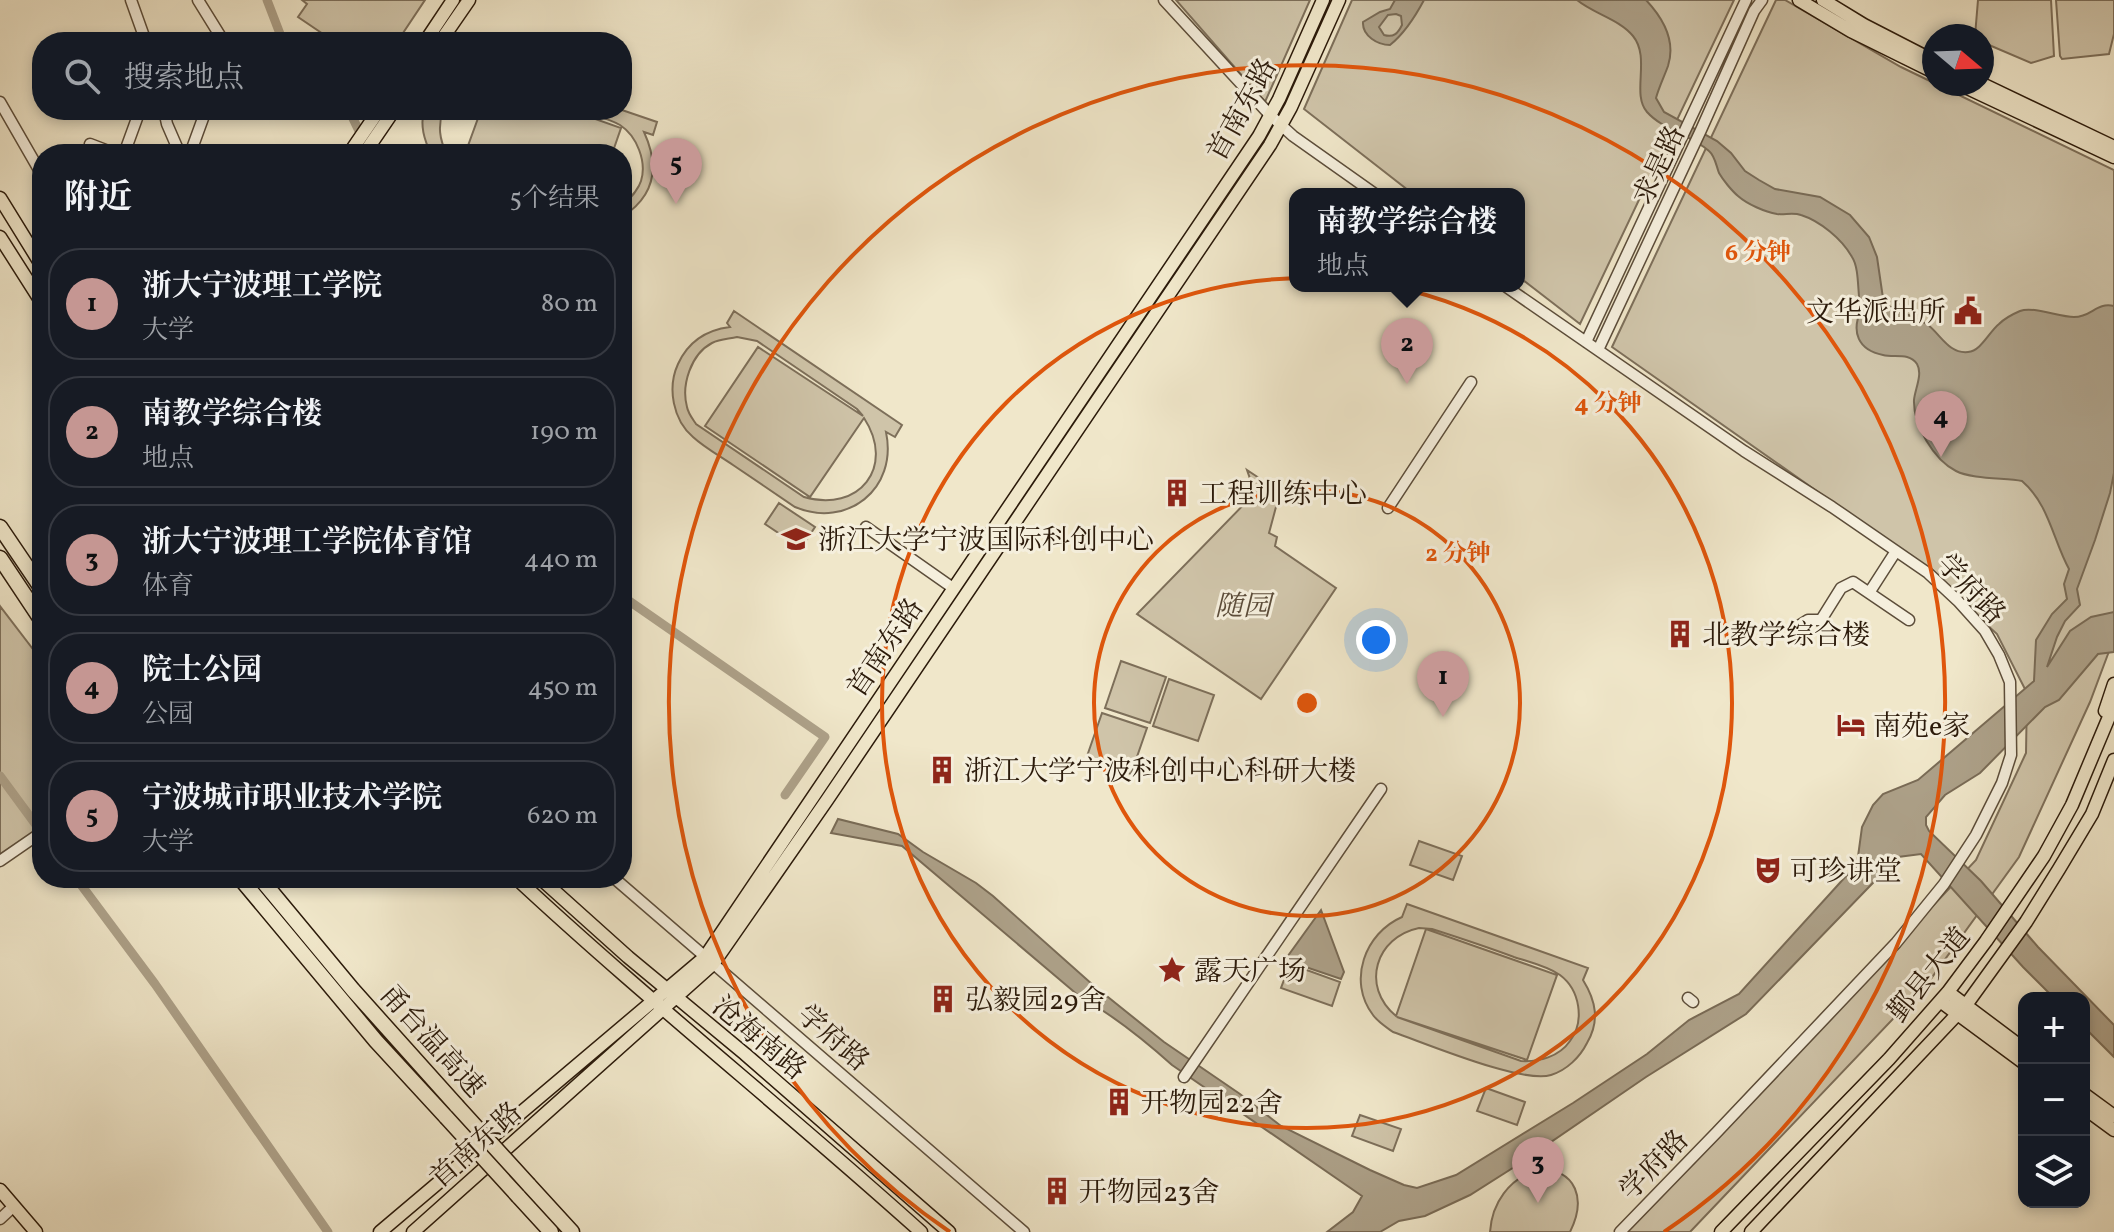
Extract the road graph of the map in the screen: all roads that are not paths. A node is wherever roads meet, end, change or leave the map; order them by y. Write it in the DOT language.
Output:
graph roads {
  1 [pos="131,0"];
  2 [pos="198,0"];
  3 [pos="453,0"];
  4 [pos="469,0"];
  5 [pos="1164,0"];
  6 [pos="1323,0"];
  7 [pos="1339,0"];
  8 [pos="1746,0"];
  9 [pos="1762,0"];
  10 [pos="1799,0"];
  11 [pos="1823,0"];
  12 [pos="142,32"];
  13 [pos="218,32"];
  14 [pos="432,32"];
  15 [pos="447,32"];
  16 [pos="1922,55"];
  17 [pos="1922,66"];
  18 [pos="1994,90"];
  19 [pos="1984,96"];
  20 [pos="0,102"];
  21 [pos="1270,115"];
  22 [pos="136,120"];
  23 [pos="166,120"];
  24 [pos="202,120"];
  25 [pos="376,120"];
  26 [pos="382,120"];
  27 [pos="1281,125"];
  28 [pos="374,127"];
  29 [pos="128,144"];
  30 [pos="176,144"];
  31 [pos="194,144"];
  32 [pos="361,144"];
  33 [pos="2114,147"];
  34 [pos="2114,157"];
  35 [pos="32,158"];
  36 [pos="1367,188"];
  37 [pos="0,198"];
  38 [pos="0,237"];
  39 [pos="32,250"];
  40 [pos="32,287"];
  41 [pos="1514,292"];
  42 [pos="1586,342"];
  43 [pos="1598,350"];
  44 [pos="1471,382"];
  45 [pos="1388,508"];
  46 [pos="0,527"];
  47 [pos="866,527"];
  48 [pos="1896,551"];
  49 [pos="0,558"];
  50 [pos="32,574"];
  51 [pos="953,588"];
  52 [pos="1869,593"];
  53 [pos="32,606"];
  54 [pos="1909,620"];
  55 [pos="1800,625"];
  56 [pos="2114,684"];
  57 [pos="2114,705"];
  58 [pos="2113,763"];
  59 [pos="2083,779"];
  60 [pos="1381,789"];
  61 [pos="32,839"];
  62 [pos="0,861"];
  63 [pos="248,888"];
  64 [pos="268,888"];
  65 [pos="527,888"];
  66 [pos="551,888"];
  67 [pos="626,888"];
  68 [pos="709,960"];
  69 [pos="671,993"];
  70 [pos="1944,997"];
  71 [pos="658,1005"];
  72 [pos="1962,1010"];
  73 [pos="2018,1045"];
  74 [pos="2018,1058"];
  75 [pos="1184,1077"];
  76 [pos="2090,1098"];
  77 [pos="2090,1112"];
  78 [pos="2114,1116"];
  79 [pos="2114,1130"];
  80 [pos="495,1159"];
  81 [pos="0,1190"];
  82 [pos="524,1190"];
  83 [pos="14,1206"];
  84 [pos="0,1219"];
  85 [pos="36,1232"];
  86 [pos="380,1232"];
  87 [pos="413,1232"];
  88 [pos="551,1232"];
  89 [pos="572,1232"];
  90 [pos="921,1232"];
  91 [pos="949,1232"];
  92 [pos="1024,1232"];
  93 [pos="1620,1232"];
  94 [pos="1721,1232"];
  95 [pos="1751,1232"];
  1 -- 12 [label="street"];
  2 -- 13 [label="street"];
  3 -- 14 [label="main road"];
  4 -- 15 [label="main road"];
  5 -- 21 [label="street"];
  6 -- 21 [label="main road, 首南东路"];
  7 -- 27 [label="main road, 首南东路"];
  8 -- 42 [label="street, 求是路"];
  9 -- 43 [label="street, 求是路"];
  10 -- 17 [label="main road"];
  11 -- 16 [label="main road"];
  18 -- 33 [label="main road"];
  19 -- 34 [label="main road"];
  20 -- 35 [label="street"];
  21 -- 27 [label="street"];
  21 -- 51 [label="main road, 首南东路"];
  22 -- 29 [label="street"];
  23 -- 30 [label="street"];
  24 -- 31 [label="street"];
  25 -- 28 [label="main road"];
  26 -- 28 [label="main road"];
  27 -- 36 [label="street"];
  27 -- 68 [label="main road, 首南东路"];
  28 -- 32 [label="main road"];
  37 -- 39 [label="main road"];
  38 -- 40 [label="main road"];
  41 -- 42 [label="street, 学府路"];
  42 -- 43 [label="street, 学府路"];
  43 -- 48 [label="street, 学府路"];
  44 -- 45 [label="street"];
  46 -- 50 [label="highway"];
  47 -- 51 [label="street"];
  48 -- 52 [label="street"];
  48 -- 93 [label="street, 学府路"];
  49 -- 53 [label="highway"];
  51 -- 68 [label="main road, 首南东路"];
  52 -- 54 [label="street"];
  52 -- 55 [label="street"];
  56 -- 59 [label="main road"];
  57 -- 59 [label="main road, 鄞县大道"];
  58 -- 72 [label="main road, 鄞县大道"];
  59 -- 70 [label="main road, 鄞县大道"];
  60 -- 75 [label="street"];
  61 -- 62 [label="street"];
  63 -- 80 [label="highway, 甬台温高速, bridge"];
  64 -- 80 [label="highway, 甬台温高速, bridge"];
  65 -- 71 [label="main road, 沧海南路"];
  66 -- 69 [label="main road, 沧海南路"];
  67 -- 68 [label="street, 学府路"];
  68 -- 69 [label="main road, 首南东路"];
  68 -- 92 [label="street, 学府路"];
  69 -- 71 [label="main road, 首南东路"];
  69 -- 91 [label="main road, 沧海南路"];
  70 -- 72 [label="main road"];
  70 -- 94 [label="main road, 鄞县大道"];
  71 -- 80 [label="main road, 首南东路"];
  71 -- 86 [label="main road, 首南东路"];
  71 -- 90 [label="main road, 沧海南路"];
  72 -- 73 [label="main road"];
  72 -- 74 [label="main road"];
  72 -- 95 [label="main road, 鄞县大道"];
  76 -- 78 [label="main road"];
  77 -- 79 [label="main road"];
  80 -- 82 [label="highway, 甬台温高速, bridge"];
  80 -- 87 [label="main road, 首南东路"];
  81 -- 83 [label="main road"];
  82 -- 88 [label="highway, 甬台温高速"];
  82 -- 89 [label="highway, 甬台温高速"];
  83 -- 84 [label="street"];
  83 -- 85 [label="main road"];
}
